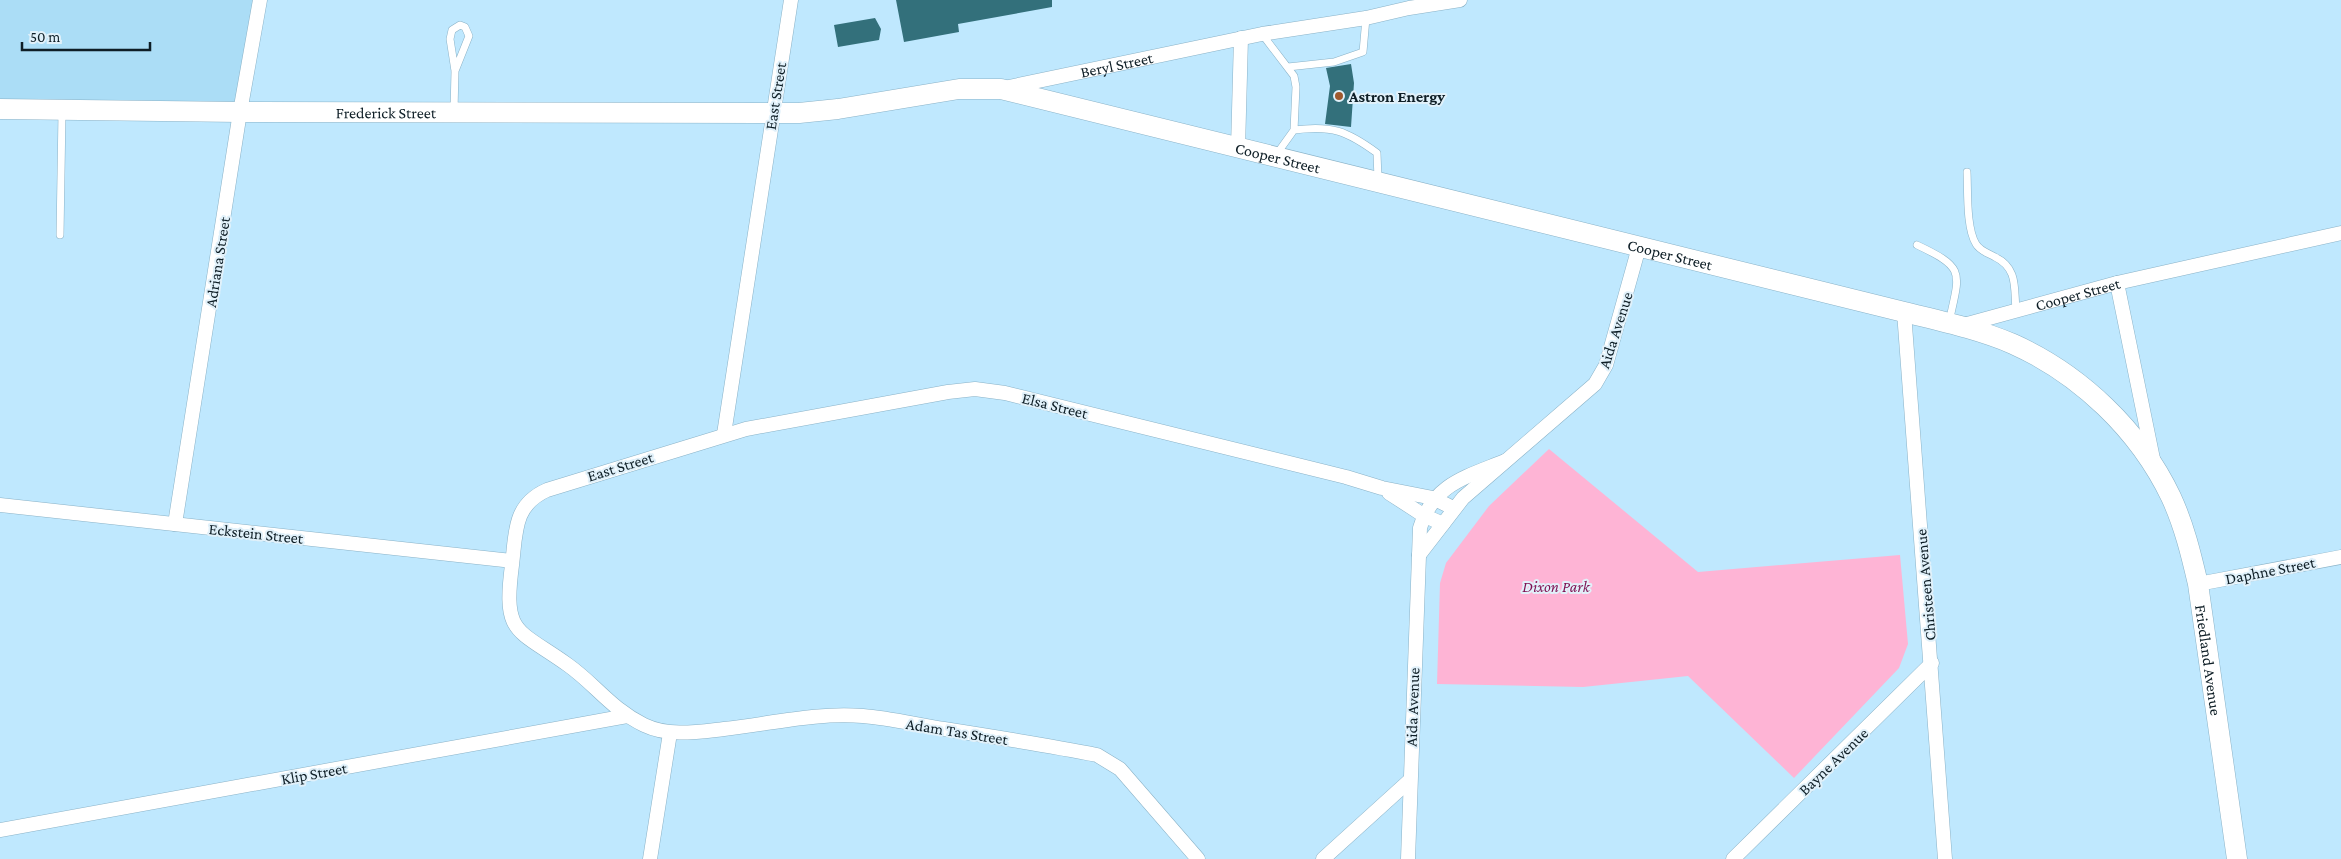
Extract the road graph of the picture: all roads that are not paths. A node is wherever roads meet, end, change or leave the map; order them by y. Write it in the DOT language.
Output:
graph roads {
  1 [pos="260,0"];
  2 [pos="791,0"];
  3 [pos="1460,0"];
  4 [pos="1366,18"];
  5 [pos="1262,34"];
  6 [pos="1241,38"];
  7 [pos="1288,67"];
  8 [pos="454,71"];
  9 [pos="1001,89"];
  10 [pos="0,109"];
  11 [pos="62,110"];
  12 [pos="240,112"];
  13 [pos="454,112"];
  14 [pos="772,113"];
  15 [pos="1294,130"];
  16 [pos="1238,148"];
  17 [pos="1274,157"];
  18 [pos="1967,172"];
  19 [pos="1378,182"];
  20 [pos="2341,233"];
  21 [pos="60,235"];
  22 [pos="1917,245"];
  23 [pos="1639,247"];
  24 [pos="2117,284"];
  25 [pos="2016,310"];
  26 [pos="1904,312"];
  27 [pos="1954,325"];
  28 [pos="724,434"];
  29 [pos="1505,461"];
  30 [pos="2154,468"];
  31 [pos="1382,488"];
  32 [pos="1433,498"];
  33 [pos="0,504"];
  34 [pos="1453,508"];
  35 [pos="1424,515"];
  36 [pos="175,524"];
  37 [pos="1443,524"];
  38 [pos="1419,555"];
  39 [pos="2341,557"];
  40 [pos="512,561"];
  41 [pos="2198,584"];
  42 [pos="1932,663"];
  43 [pos="627,716"];
  44 [pos="670,733"];
  45 [pos="1410,781"];
  46 [pos="0,830"];
  47 [pos="650,859"];
  48 [pos="1198,859"];
  49 [pos="1323,859"];
  50 [pos="1408,859"];
  51 [pos="1733,859"];
  52 [pos="1945,859"];
  53 [pos="2238,859"];
  1 -- 12 [label="street, Adriana Street"];
  2 -- 14 [label="street, East Street"];
  3 -- 4 [label="street, Beryl Street"];
  4 -- 5 [label="street, Beryl Street"];
  4 -- 7 [label="lane"];
  5 -- 6 [label="street, Beryl Street"];
  5 -- 7 [label="lane"];
  6 -- 9 [label="street, Beryl Street"];
  6 -- 16 [label="street"];
  7 -- 15 [label="lane"];
  8 -- 8 [label="lane"];
  8 -- 13 [label="lane"];
  9 -- 14 [label="main road, Beryl Street"];
  9 -- 16 [label="main road, Cooper Street"];
  10 -- 11 [label="main road, Frederick Street"];
  11 -- 12 [label="main road, Frederick Street"];
  11 -- 21 [label="lane"];
  12 -- 13 [label="main road, Frederick Street"];
  12 -- 36 [label="street, Adriana Street"];
  13 -- 14 [label="main road, Frederick Street"];
  14 -- 28 [label="street, East Street"];
  15 -- 17 [label="lane"];
  15 -- 19 [label="lane"];
  16 -- 17 [label="main road, Cooper Street"];
  17 -- 19 [label="main road, Cooper Street"];
  18 -- 25 [label="lane"];
  19 -- 23 [label="main road, Cooper Street"];
  20 -- 24 [label="street, Cooper Street"];
  22 -- 27 [label="lane"];
  23 -- 26 [label="main road, Cooper Street"];
  23 -- 29 [label="street, Aida Avenue"];
  24 -- 25 [label="street, Cooper Street"];
  24 -- 30 [label="street, Friedland Avenue"];
  25 -- 27 [label="street, Cooper Street"];
  26 -- 27 [label="main road, Cooper Street"];
  26 -- 42 [label="street, Christeen Avenue"];
  27 -- 30 [label="main road, Friedland Avenue"];
  28 -- 31 [label="street, Elsa Street"];
  28 -- 40 [label="street, East Street"];
  29 -- 32 [label="street, Aida Avenue"];
  29 -- 34 [label="street, Aida Avenue"];
  30 -- 41 [label="main road, Friedland Avenue"];
  31 -- 32 [label="street, Elsa Street"];
  31 -- 35 [label="street, Elsa Street"];
  32 -- 34 [label="street, Elsa Street"];
  32 -- 35 [label="street, Aida Avenue"];
  33 -- 36 [label="street, Eckstein Street"];
  34 -- 37 [label="street, Aida Avenue"];
  35 -- 37 [label="street, Elsa Street"];
  35 -- 38 [label="street, Aida Avenue"];
  36 -- 40 [label="street, Eckstein Street"];
  37 -- 38 [label="street, Aida Avenue"];
  38 -- 45 [label="street, Aida Avenue"];
  39 -- 41 [label="street, Daphne Street"];
  40 -- 43 [label="street, East Street"];
  41 -- 53 [label="main road, Friedland Avenue"];
  42 -- 51 [label="street, Bayne Avenue"];
  42 -- 52 [label="street, Christeen Avenue"];
  43 -- 44 [label="street, East Street"];
  43 -- 46 [label="street, Klip Street"];
  44 -- 47 [label="street"];
  44 -- 48 [label="street, Adam Tas Street"];
  45 -- 49 [label="street"];
  45 -- 50 [label="street, Aida Avenue"];
}
